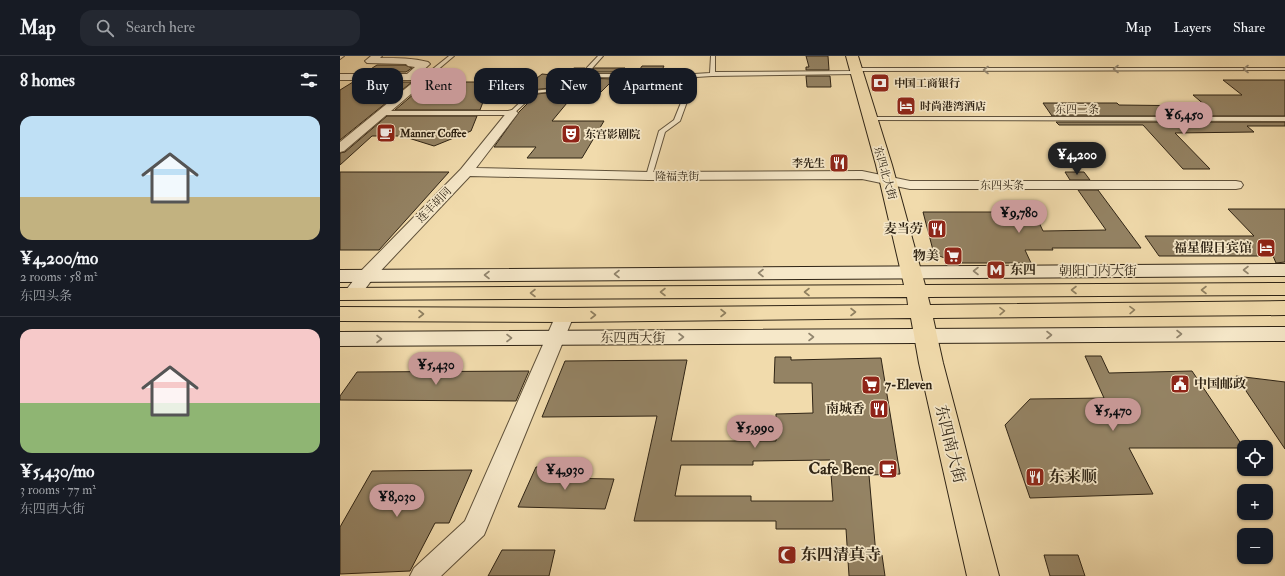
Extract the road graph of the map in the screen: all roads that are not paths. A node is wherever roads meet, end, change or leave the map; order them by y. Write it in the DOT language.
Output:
graph roads {
  1 [pos="377,56"];
  2 [pos="452,56"];
  3 [pos="601,56"];
  4 [pos="713,56"];
  5 [pos="854,66"];
  6 [pos="437,68"];
  7 [pos="590,68"];
  8 [pos="1285,69"];
  9 [pos="712,74"];
  10 [pos="697,76"];
  11 [pos="340,77"];
  12 [pos="409,77"];
  13 [pos="411,89"];
  14 [pos="546,91"];
  15 [pos="683,104"];
  16 [pos="381,113"];
  17 [pos="512,113"];
  18 [pos="870,118"];
  19 [pos="1285,119"];
  20 [pos="340,148"];
  21 [pos="466,172"];
  22 [pos="649,176"];
  23 [pos="888,180"];
  24 [pos="1236,185"];
  25 [pos="1285,270"];
  26 [pos="340,276"];
  27 [pos="366,276"];
  28 [pos="1285,289"];
  29 [pos="346,294"];
  30 [pos="919,303"];
  31 [pos="1285,308"];
  32 [pos="340,314"];
  33 [pos="565,315"];
  34 [pos="1285,334"];
  35 [pos="556,338"];
  36 [pos="340,339"];
  37 [pos="423,576"];
  38 [pos="982,576"];
  1 -- 12 [label="street"];
  2 -- 6 [label="lane"];
  3 -- 7 [label="lane"];
  4 -- 9 [label="lane"];
  8 -- 5 [label="lane, one-way"];
  5 -- 9 [label="lane"];
  5 -- 18 [label="main road, 东四北大街"];
  9 -- 10 [label="lane"];
  11 -- 12 [label="street"];
  13 -- 16 [label="street"];
  14 -- 17 [label="lane"];
  15 -- 22 [label="lane"];
  16 -- 17 [label="lane"];
  16 -- 20 [label="street"];
  17 -- 21 [label="street, 连丰胡同"];
  18 -- 19 [label="lane, 东四二条"];
  18 -- 23 [label="main road, 东四北大街"];
  21 -- 22 [label="street, 隆福寺街"];
  21 -- 27 [label="street, 连丰胡同"];
  22 -- 23 [label="street, 隆福寺街"];
  23 -- 24 [label="street, 东四头条"];
  23 -- 30 [label="main road, 东四北大街"];
  25 -- 30 [label="street, 朝阳门内大街, one-way"];
  26 -- 27 [label="street"];
  27 -- 29 [label="street, 连丰胡同"];
  30 -- 27 [label="street, one-way"];
  28 -- 30 [label="main road, 朝阳门内大街, one-way"];
  30 -- 29 [label="main road, one-way"];
  30 -- 31 [label="main road, one-way"];
  33 -- 30 [label="main road, 东四西大街, one-way"];
  30 -- 34 [label="street, one-way"];
  35 -- 30 [label="street, 东四西大街, one-way"];
  30 -- 38 [label="main road, 东四南大街"];
  32 -- 33 [label="main road, 东四西大街, one-way"];
  33 -- 35 [label="street"];
  36 -- 35 [label="street, 东四西大街, one-way"];
  35 -- 37 [label="street"];
}
